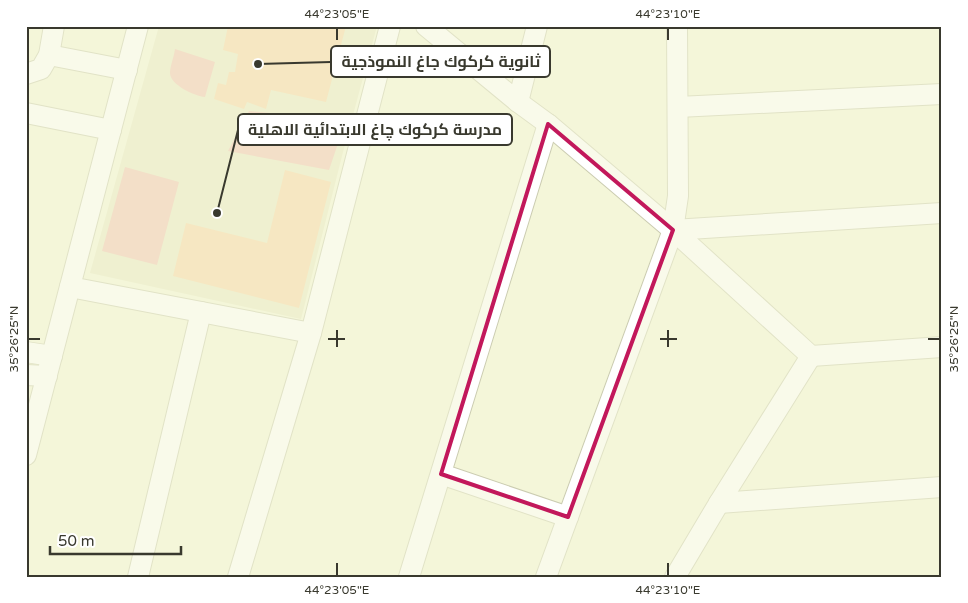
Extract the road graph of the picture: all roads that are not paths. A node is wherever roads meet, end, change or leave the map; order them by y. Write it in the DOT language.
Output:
graph roads {
  1 [pos="54,26"];
  2 [pos="138,26"];
  3 [pos="390,26"];
  4 [pos="426,26"];
  5 [pos="538,26"];
  6 [pos="676,26"];
  7 [pos="49,55"];
  8 [pos="127,70"];
  9 [pos="26,74"];
  10 [pos="942,94"];
  11 [pos="518,102"];
  12 [pos="678,107"];
  13 [pos="26,113"];
  14 [pos="548,124"];
  15 [pos="111,130"];
  16 [pos="942,213"];
  17 [pos="673,230"];
  18 [pos="70,287"];
  19 [pos="201,312"];
  20 [pos="311,333"];
  21 [pos="942,347"];
  22 [pos="26,352"];
  23 [pos="52,356"];
  24 [pos="811,356"];
  25 [pos="26,375"];
  26 [pos="47,376"];
  27 [pos="26,454"];
  28 [pos="440,474"];
  29 [pos="942,487"];
  30 [pos="718,503"];
  31 [pos="568,517"];
  32 [pos="138,577"];
  33 [pos="238,577"];
  34 [pos="409,577"];
  35 [pos="546,577"];
  36 [pos="675,577"];
  1 -- 7 [label="street"];
  2 -- 8 [label="street"];
  3 -- 20 [label="street"];
  4 -- 11 [label="street"];
  5 -- 11 [label="street"];
  6 -- 12 [label="street"];
  7 -- 8 [label="street"];
  7 -- 9 [label="street"];
  8 -- 15 [label="street"];
  10 -- 12 [label="street"];
  11 -- 14 [label="street"];
  12 -- 17 [label="street"];
  13 -- 15 [label="street"];
  14 -- 17 [label="street"];
  14 -- 28 [label="street"];
  15 -- 18 [label="street"];
  16 -- 17 [label="street"];
  17 -- 24 [label="street"];
  17 -- 31 [label="street"];
  18 -- 19 [label="street"];
  18 -- 23 [label="street"];
  19 -- 20 [label="street"];
  19 -- 32 [label="street"];
  20 -- 33 [label="street"];
  21 -- 24 [label="street"];
  22 -- 23 [label="street"];
  23 -- 26 [label="street"];
  24 -- 30 [label="street"];
  25 -- 26 [label="street"];
  26 -- 27 [label="street"];
  28 -- 31 [label="street"];
  28 -- 34 [label="street"];
  29 -- 30 [label="street"];
  30 -- 36 [label="street"];
  31 -- 35 [label="street"];
}
